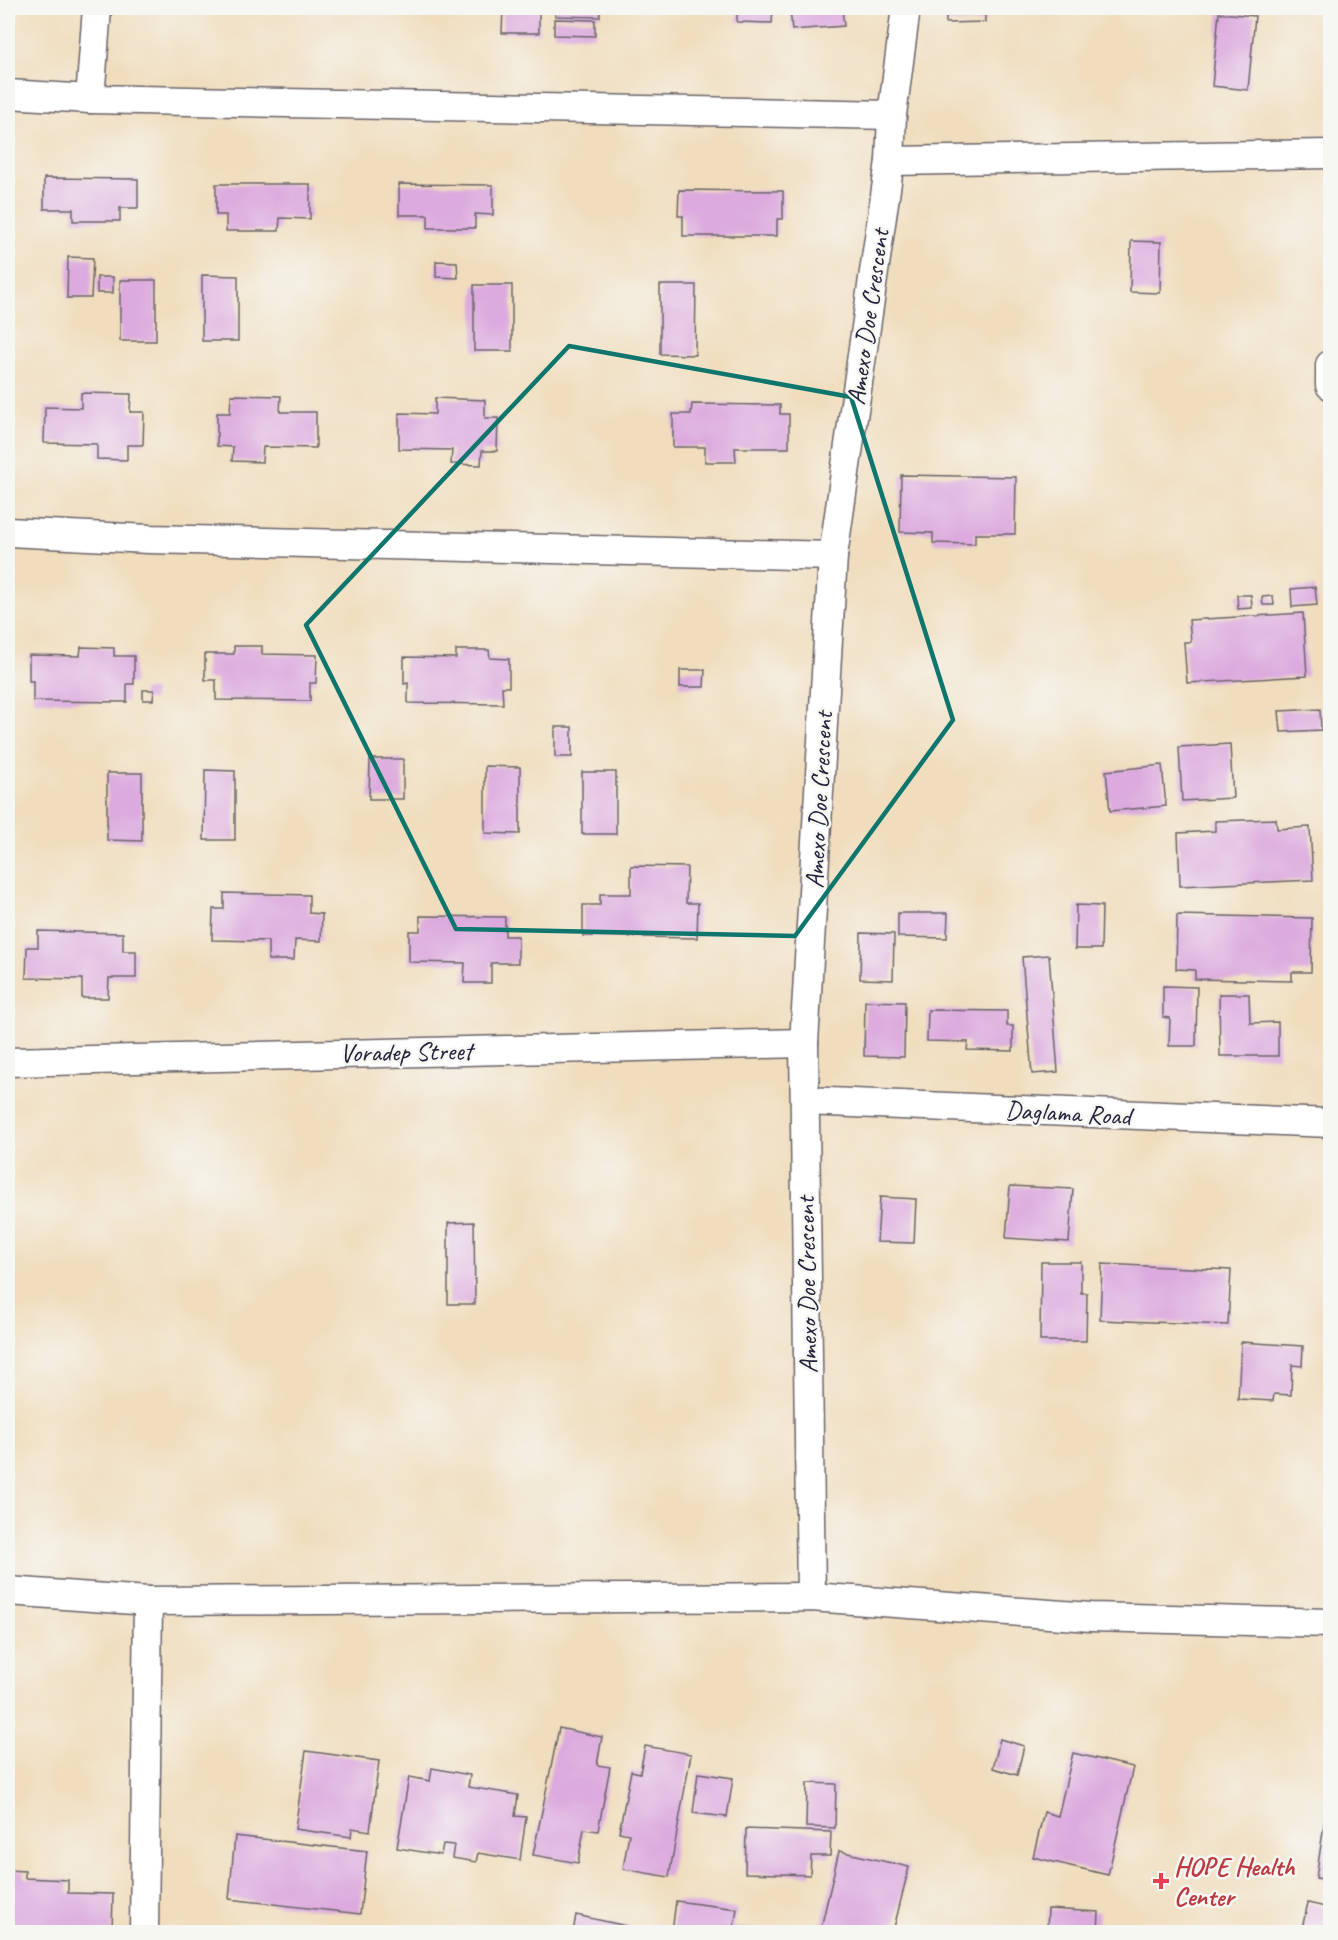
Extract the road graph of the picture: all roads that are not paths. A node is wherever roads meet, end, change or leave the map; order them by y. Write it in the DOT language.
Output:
graph roads {
  1 [pos="97,8"];
  2 [pos="906,8"];
  3 [pos="8,94"];
  4 [pos="90,99"];
  5 [pos="892,115"];
  6 [pos="1330,154"];
  7 [pos="890,161"];
  8 [pos="1330,365"];
  9 [pos="1330,385"];
  10 [pos="8,532"];
  11 [pos="833,556"];
  12 [pos="804,1042"];
  13 [pos="8,1062"];
  14 [pos="805,1101"];
  15 [pos="1330,1123"];
  16 [pos="8,1591"];
  17 [pos="811,1597"];
  18 [pos="148,1601"];
  19 [pos="1330,1623"];
  20 [pos="144,1932"];
  1 -- 4 [label="street"];
  2 -- 5 [label="street, Amexo Doe Crescent"];
  3 -- 4 [label="street"];
  4 -- 5 [label="street"];
  5 -- 7 [label="street, Amexo Doe Crescent"];
  6 -- 7 [label="street"];
  7 -- 11 [label="street, Amexo Doe Crescent"];
  8 -- 9 [label="street"];
  10 -- 11 [label="street"];
  11 -- 12 [label="street, Amexo Doe Crescent"];
  12 -- 13 [label="street, Voradep Street"];
  12 -- 14 [label="street, Amexo Doe Crescent"];
  14 -- 15 [label="street, Daglama Road"];
  14 -- 17 [label="street, Amexo Doe Crescent"];
  16 -- 18 [label="street"];
  17 -- 18 [label="street"];
  17 -- 19 [label="street"];
  18 -- 20 [label="street"];
}
